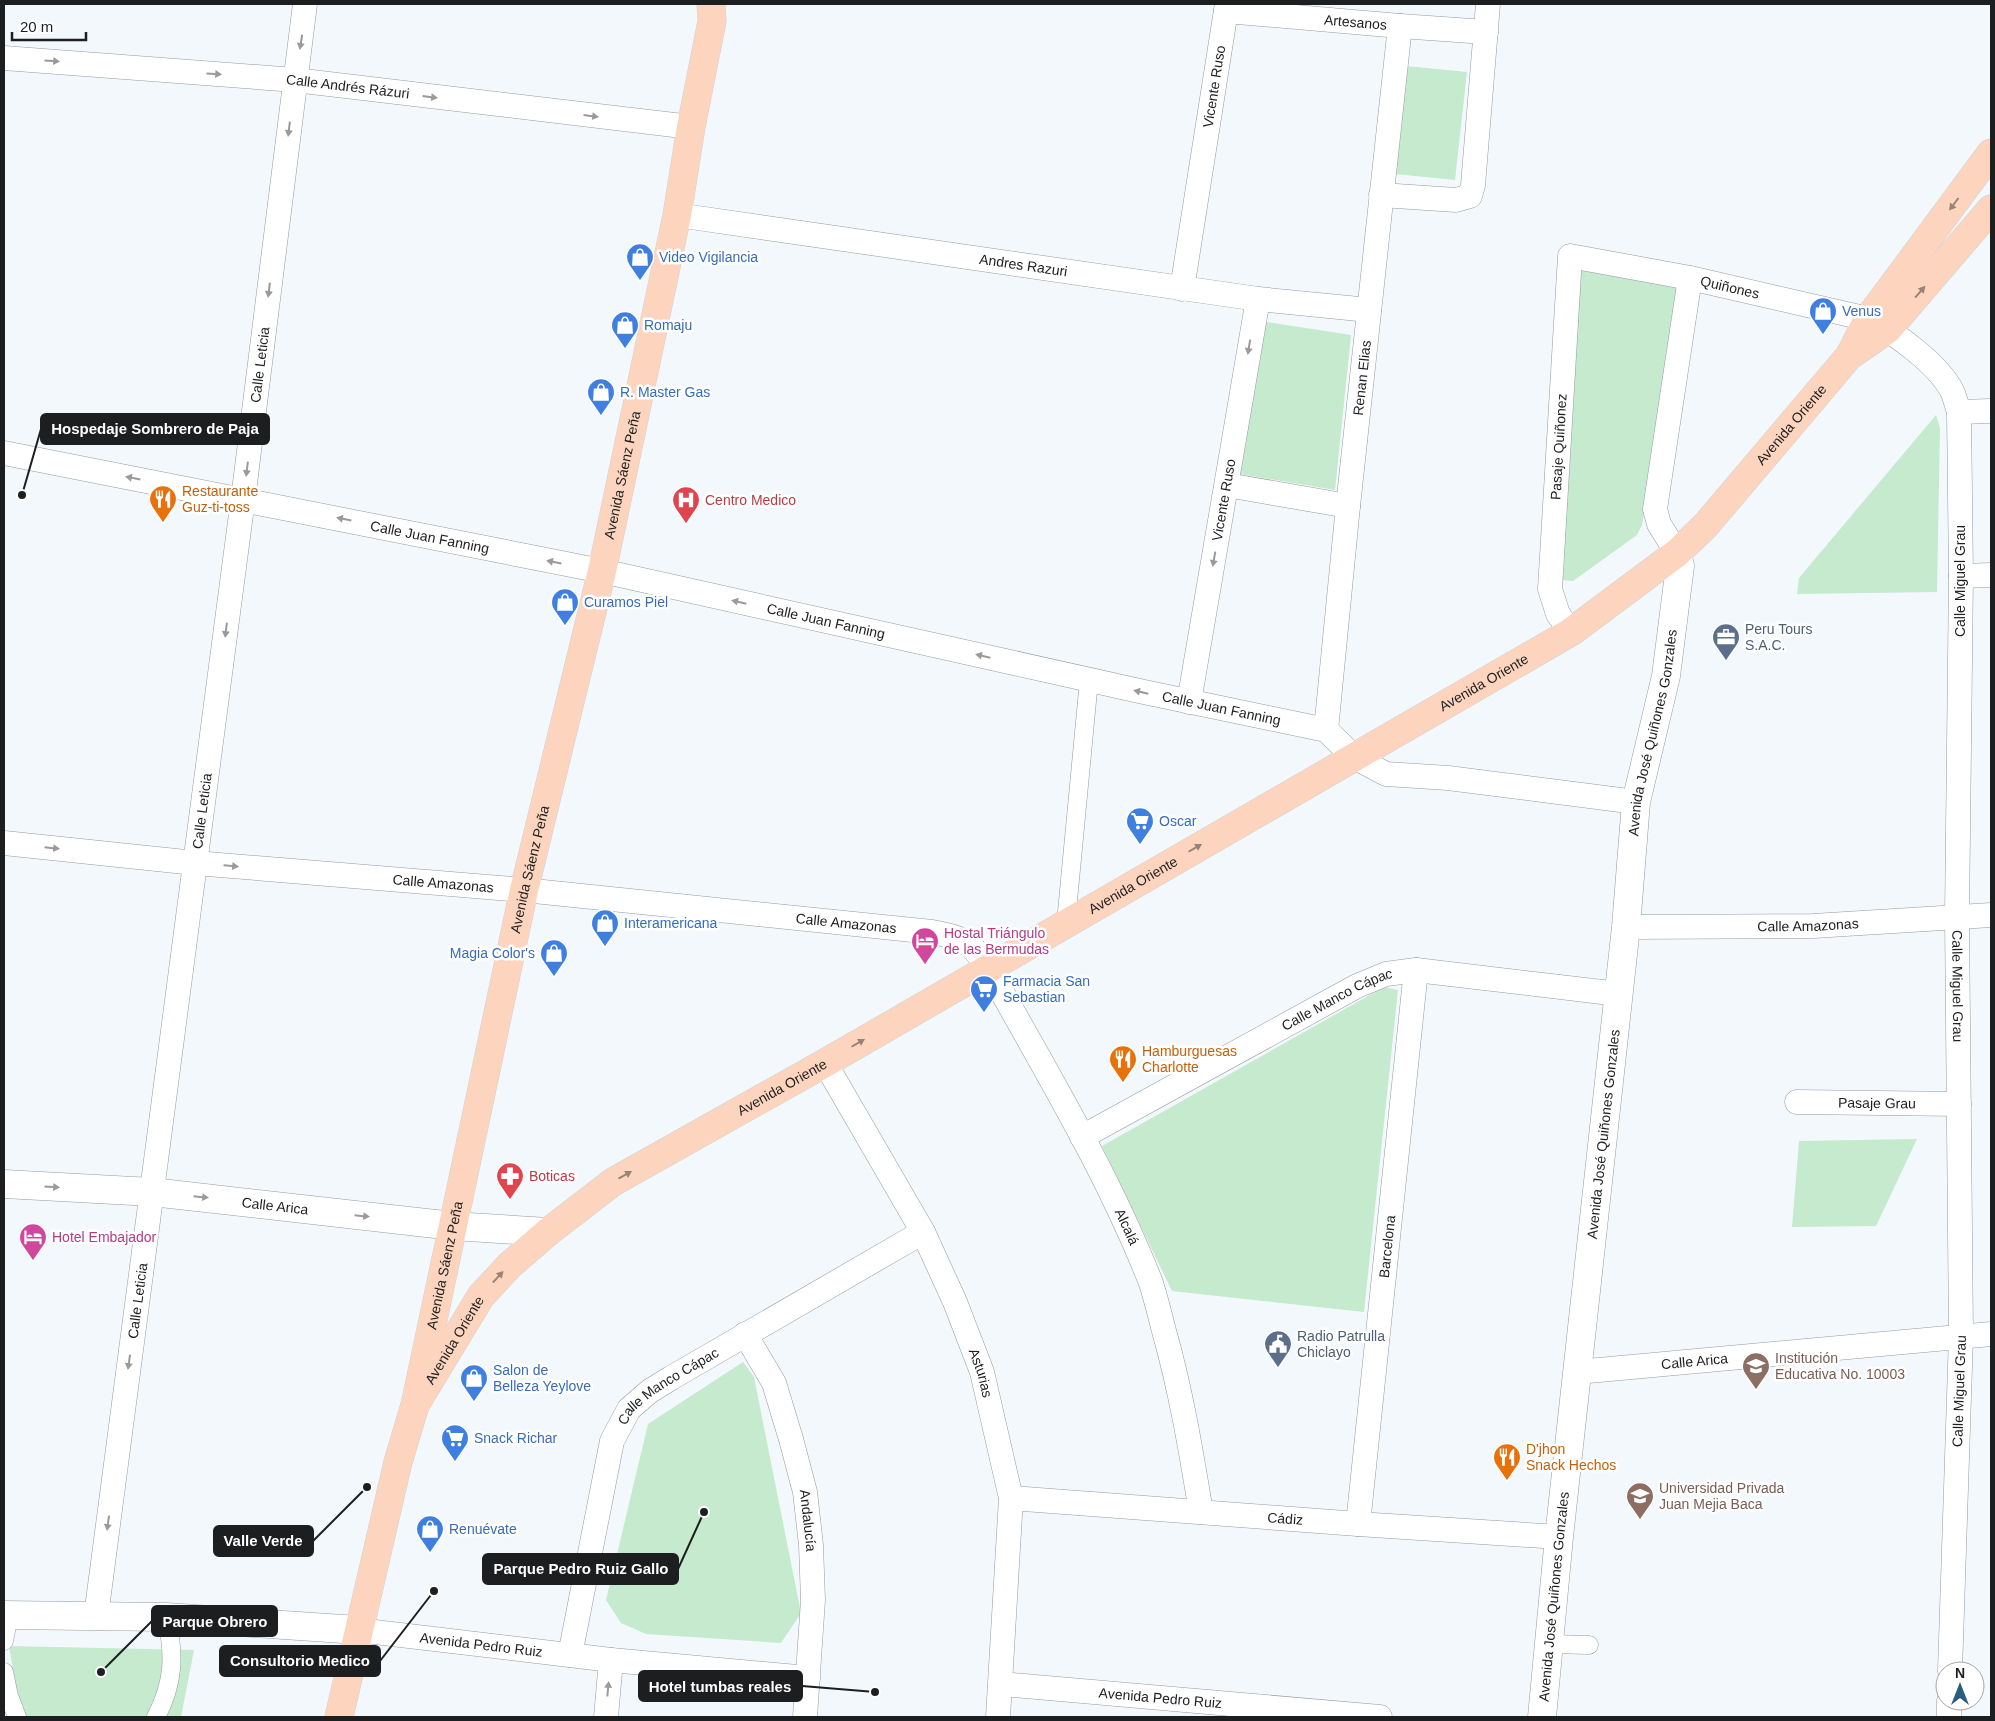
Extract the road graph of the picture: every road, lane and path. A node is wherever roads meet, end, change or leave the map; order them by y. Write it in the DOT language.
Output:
graph roads {
  1 [pos="305,4"];
  2 [pos="1488,4"];
  3 [pos="1226,7"];
  4 [pos="714,10"];
  5 [pos="1400,26"];
  6 [pos="1486,32"];
  7 [pos="4,58"];
  8 [pos="294,80"];
  9 [pos="691,127"];
  10 [pos="1991,153"];
  11 [pos="1381,195"];
  12 [pos="1991,209"];
  13 [pos="677,215"];
  14 [pos="1570,256"];
  15 [pos="1690,278"];
  16 [pos="1182,289"];
  17 [pos="1258,299"];
  18 [pos="1369,310"];
  19 [pos="1878,324"];
  20 [pos="1991,411"];
  21 [pos="1958,412"];
  22 [pos="4,453"];
  23 [pos="1226,485"];
  24 [pos="243,499"];
  25 [pos="1348,506"];
  26 [pos="1677,553"];
  27 [pos="602,571"];
  28 [pos="1991,575"];
  29 [pos="1960,576"];
  30 [pos="1571,632"];
  31 [pos="1089,680"];
  32 [pos="1189,702"];
  33 [pos="1326,730"];
  34 [pos="1354,757"];
  35 [pos="1636,802"];
  36 [pos="4,843"];
  37 [pos="195,863"];
  38 [pos="524,890"];
  39 [pos="1991,915"];
  40 [pos="1957,917"];
  41 [pos="1066,922"];
  42 [pos="1626,927"];
  43 [pos="988,967"];
  44 [pos="1416,970"];
  45 [pos="1619,994"];
  46 [pos="825,1063"];
  47 [pos="1796,1102"];
  48 [pos="1958,1104"];
  49 [pos="1082,1137"];
  50 [pos="4,1184"];
  51 [pos="152,1192"];
  52 [pos="453,1226"];
  53 [pos="548,1232"];
  54 [pos="922,1232"];
  55 [pos="745,1334"];
  56 [pos="1991,1334"];
  57 [pos="1960,1336"];
  58 [pos="1577,1372"];
  59 [pos="415,1405"];
  60 [pos="1011,1498"];
  61 [pos="1201,1512"];
  62 [pos="1358,1524"];
  63 [pos="1559,1537"];
  64 [pos="96,1616"];
  65 [pos="166,1617"];
  66 [pos="6,1623"];
  67 [pos="358,1630"];
  68 [pos="1549,1644"];
  69 [pos="1589,1646"];
  70 [pos="570,1655"];
  71 [pos="611,1660"];
  72 [pos="1950,1661"];
  73 [pos="4,1672"];
  74 [pos="808,1678"];
  75 [pos="1001,1684"];
  76 [pos="1337,1715"];
  77 [pos="17,1717"];
  78 [pos="156,1717"];
  79 [pos="339,1717"];
  80 [pos="606,1717"];
  81 [pos="805,1717"];
  82 [pos="998,1717"];
  83 [pos="1380,1717"];
  84 [pos="1542,1717"];
  1 -- 8 [label="street, Calle Leticia, one-way"];
  2 -- 6 [label="street"];
  3 -- 5 [label="street, Artesanos"];
  3 -- 16 [label="street, Vicente Ruso"];
  4 -- 9 [label="main road, Avenida Sáenz Peña"];
  5 -- 6 [label="street, Artesanos"];
  5 -- 11 [label="street, Renan Elias"];
  6 -- 11 [label="street"];
  7 -- 8 [label="street, Calle Andrés Rázuri, one-way"];
  8 -- 9 [label="street, Calle Andrés Rázuri, one-way"];
  8 -- 24 [label="street, Calle Leticia, one-way"];
  9 -- 13 [label="main road, Avenida Sáenz Peña"];
  10 -- 19 [label="main road, Avenida Oriente, one-way"];
  11 -- 18 [label="street, Renan Elias"];
  19 -- 12 [label="main road, Avenida Oriente, one-way"];
  13 -- 16 [label="street, Andres Razuri"];
  13 -- 27 [label="main road, Avenida Sáenz Peña"];
  14 -- 15 [label="street, Quiñones"];
  14 -- 30 [label="street, Pasaje Quiñonez"];
  15 -- 19 [label="street, Quiñones"];
  15 -- 26 [label="street"];
  16 -- 17 [label="street, Andres Razuri"];
  17 -- 18 [label="street, Andres Razuri"];
  17 -- 23 [label="street, Vicente Ruso, one-way"];
  18 -- 25 [label="street, Renan Elias"];
  19 -- 21 [label="street, Calle Miguel Grau"];
  19 -- 26 [label="main road, Avenida Oriente"];
  20 -- 21 [label="street"];
  21 -- 29 [label="street, Calle Miguel Grau"];
  24 -- 22 [label="street, Calle Juan Fanning, one-way"];
  23 -- 25 [label="street"];
  23 -- 32 [label="street, Vicente Ruso, one-way"];
  27 -- 24 [label="street, Calle Juan Fanning, one-way"];
  24 -- 37 [label="street, Calle Leticia, one-way"];
  25 -- 33 [label="street, Renan Elias"];
  26 -- 30 [label="main road, Avenida Oriente"];
  26 -- 35 [label="street, Avenida José Quiñones Gonzales"];
  31 -- 27 [label="street, Calle Juan Fanning, one-way"];
  27 -- 38 [label="main road, Avenida Sáenz Peña"];
  28 -- 29 [label="street"];
  29 -- 40 [label="street, Calle Miguel Grau"];
  30 -- 34 [label="main road, Avenida Oriente"];
  32 -- 31 [label="street, Calle Juan Fanning, one-way"];
  31 -- 41 [label="street"];
  32 -- 33 [label="street, Calle Juan Fanning"];
  33 -- 34 [label="street"];
  34 -- 35 [label="street"];
  41 -- 34 [label="main road, Avenida Oriente, one-way"];
  35 -- 42 [label="street, Avenida José Quiñones Gonzales"];
  36 -- 37 [label="street, Calle Amazonas, one-way"];
  37 -- 38 [label="street, Calle Amazonas, one-way"];
  37 -- 51 [label="street, Calle Leticia"];
  38 -- 43 [label="street, Calle Amazonas"];
  38 -- 52 [label="main road, Avenida Sáenz Peña"];
  39 -- 40 [label="street, Calle Amazonas"];
  40 -- 42 [label="street, Calle Amazonas"];
  40 -- 48 [label="street, Calle Miguel Grau"];
  41 -- 43 [label="main road, Avenida Oriente"];
  42 -- 45 [label="street, Avenida José Quiñones Gonzales"];
  46 -- 43 [label="main road, Avenida Oriente, one-way"];
  43 -- 49 [label="street, Alcalá"];
  44 -- 45 [label="street, Calle Manco Cápac"];
  44 -- 49 [label="street, Calle Manco Cápac"];
  44 -- 62 [label="street, Barcelona"];
  45 -- 58 [label="street, Avenida José Quiñones Gonzales"];
  53 -- 46 [label="main road, Avenida Oriente, one-way"];
  46 -- 54 [label="street, Asturias"];
  47 -- 48 [label="street, Pasaje Grau"];
  48 -- 57 [label="street, Calle Miguel Grau"];
  49 -- 61 [label="street, Alcalá"];
  50 -- 51 [label="street, Calle Arica, one-way"];
  51 -- 52 [label="street, Calle Arica, one-way"];
  51 -- 64 [label="street, Calle Leticia, one-way"];
  52 -- 53 [label="street, Calle Arica"];
  52 -- 59 [label="main road, Avenida Sáenz Peña"];
  59 -- 53 [label="main road, Avenida Oriente, one-way"];
  54 -- 55 [label="street, Calle Manco Cápac"];
  54 -- 60 [label="street, Asturias"];
  55 -- 70 [label="street, Calle Manco Cápac"];
  55 -- 74 [label="street, Andalucía"];
  56 -- 57 [label="street, Calle Arica"];
  57 -- 58 [label="street, Calle Arica"];
  57 -- 72 [label="street, Calle Miguel Grau"];
  58 -- 63 [label="street, Avenida José Quiñones Gonzales"];
  59 -- 67 [label="main road, Avenida Sáenz Peña"];
  60 -- 61 [label="street, Cádiz"];
  60 -- 75 [label="street, Asturias"];
  61 -- 62 [label="street, Cádiz"];
  62 -- 63 [label="street, Cádiz"];
  63 -- 68 [label="street, Avenida José Quiñones Gonzales"];
  64 -- 65 [label="street, Avenida Pedro Ruiz"];
  64 -- 66 [label="street, Avenida Pedro Ruiz"];
  65 -- 67 [label="street, Avenida Pedro Ruiz"];
  65 -- 78 [label="street"];
  67 -- 70 [label="street, Avenida Pedro Ruiz"];
  67 -- 79 [label="main road, Avenida Sáenz Peña"];
  68 -- 69 [label="street"];
  68 -- 84 [label="street, Avenida José Quiñones Gonzales"];
  70 -- 71 [label="street, Avenida Pedro Ruiz"];
  71 -- 74 [label="street, Avenida Pedro Ruiz"];
  80 -- 71 [label="street, one-way"];
  73 -- 77 [label="street"];
  74 -- 81 [label="street, Andalucía"];
  75 -- 76 [label="street, Avenida Pedro Ruiz"];
  75 -- 82 [label="street, Asturias"];
  76 -- 83 [label="street, Avenida Pedro Ruiz"];
}
